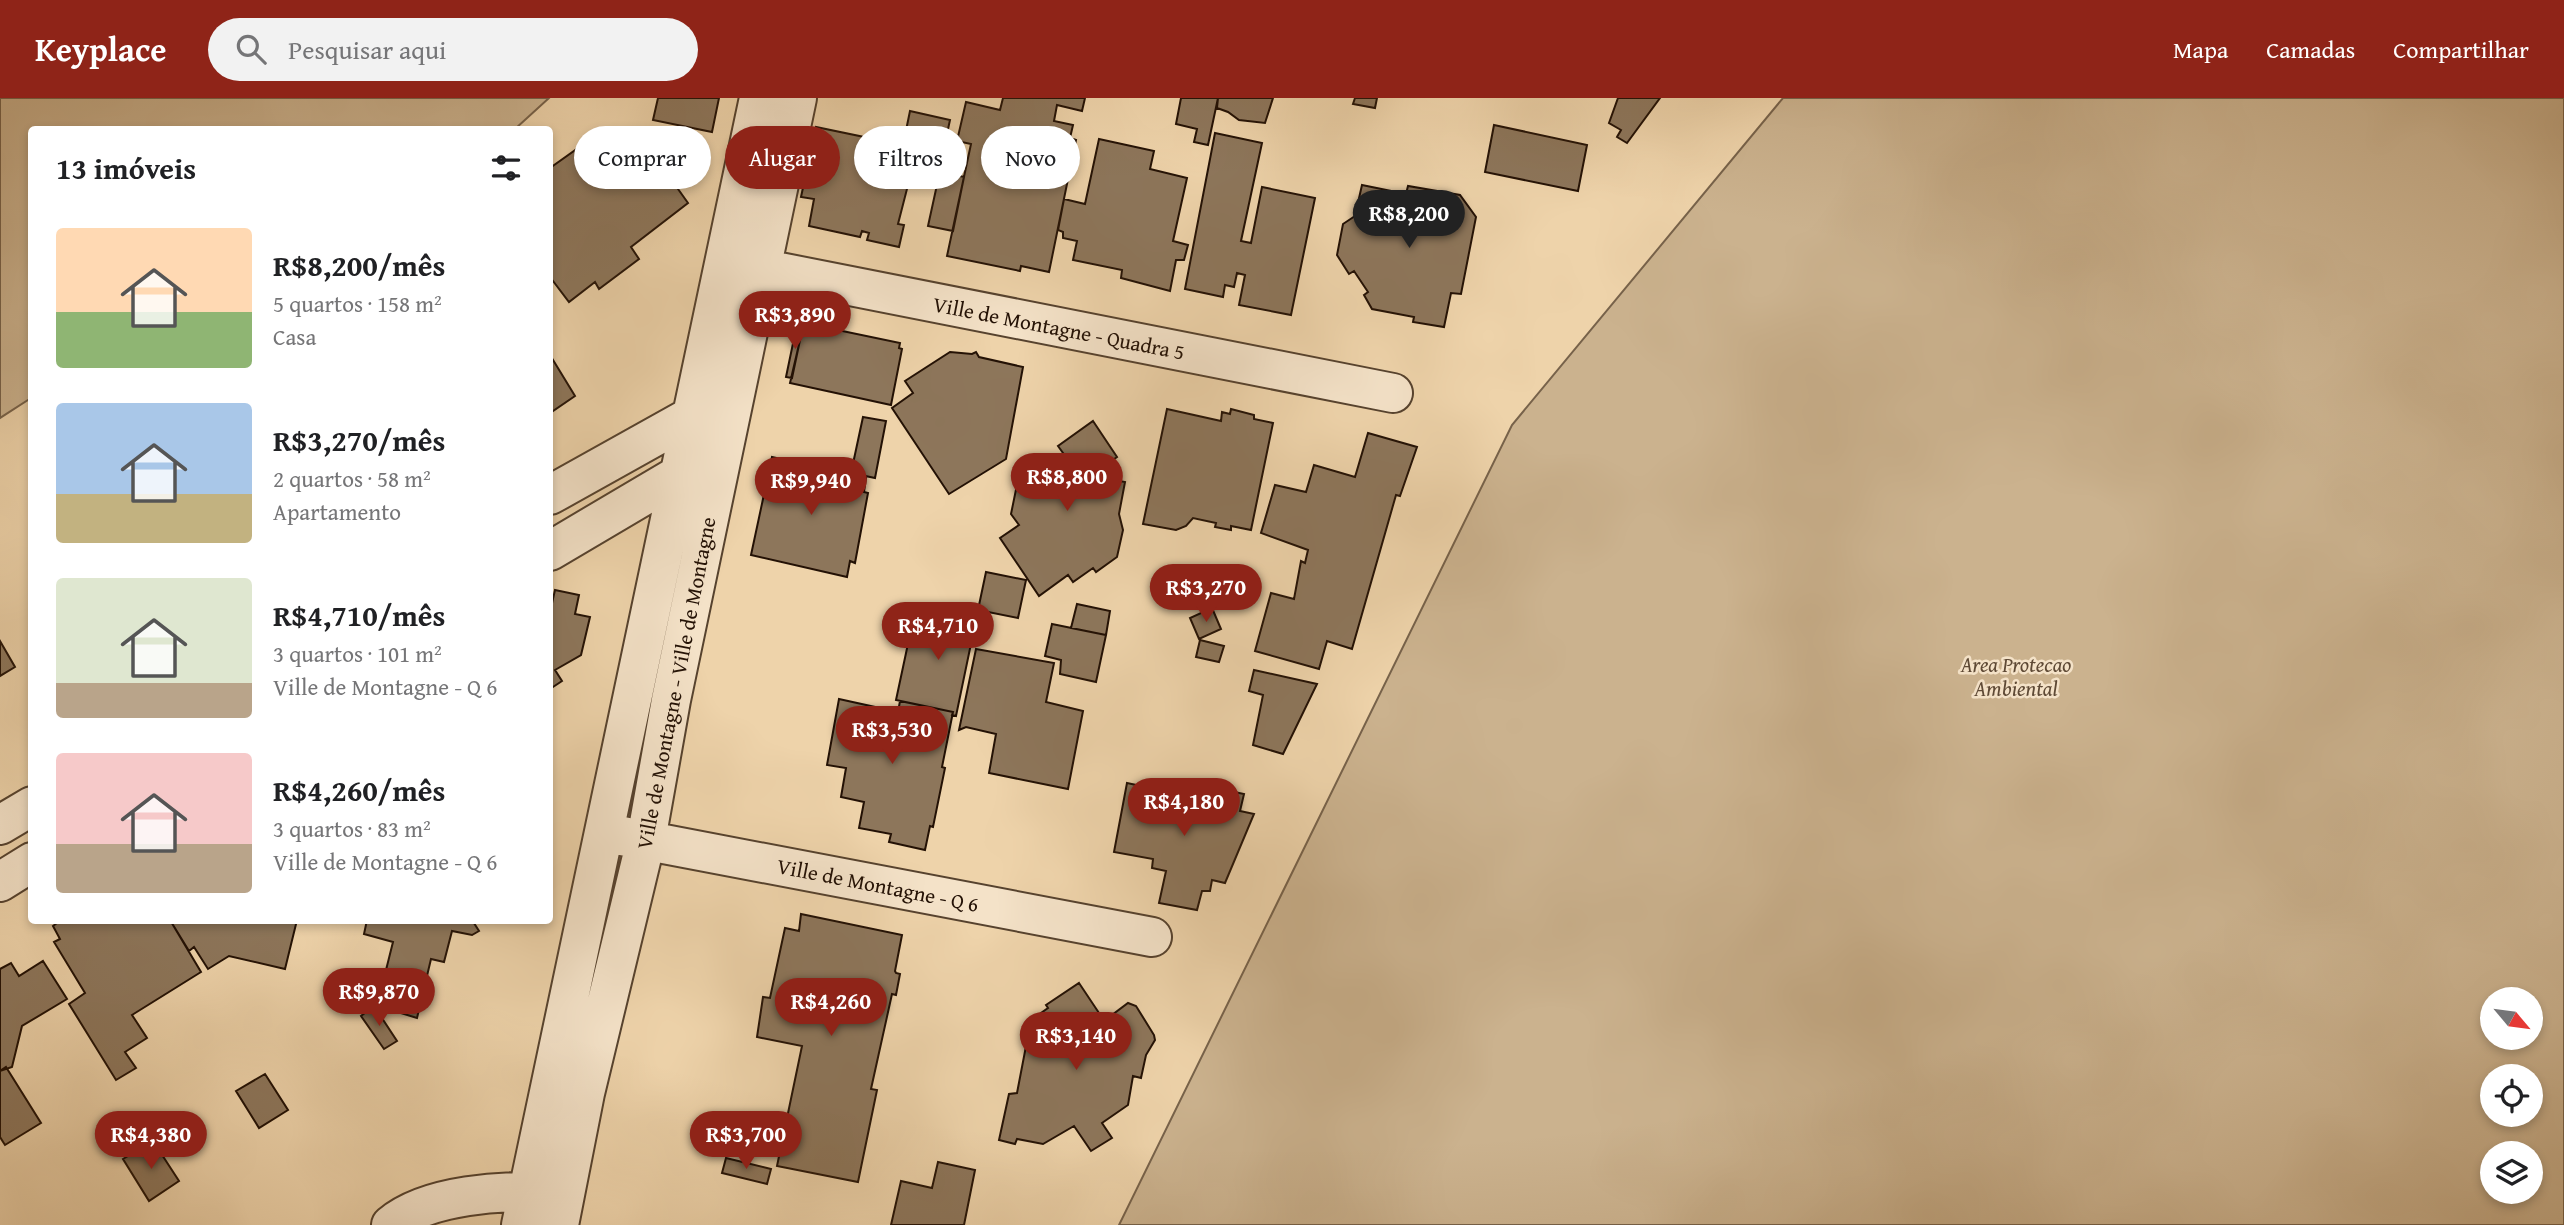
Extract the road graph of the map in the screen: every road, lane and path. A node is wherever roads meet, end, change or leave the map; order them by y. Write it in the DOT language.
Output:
graph roads {
  1 [pos="759,98"];
  2 [pos="797,98"];
  3 [pos="742,265"];
  4 [pos="1393,393"];
  5 [pos="734,396"];
  6 [pos="692,414"];
  7 [pos="722,452"];
  8 [pos="678,475"];
  9 [pos="553,493"];
  10 [pos="553,549"];
  11 [pos="28,808"];
  12 [pos="0,825"];
  13 [pos="603,833"];
  14 [pos="646,841"];
  15 [pos="28,864"];
  16 [pos="0,882"];
  17 [pos="1152,937"];
  18 [pos="524,1208"];
  19 [pos="562,1209"];
  20 [pos="391,1225"];
  1 -- 3 [label="street, Ville de Montagne - Ville de Montagne"];
  2 -- 3 [label="street, Ville de Montagne - Ville de Montagne"];
  3 -- 4 [label="street, Ville de Montagne - Quadra 5"];
  3 -- 5 [label="street, Ville de Montagne - Ville de Montagne"];
  3 -- 6 [label="street, Ville de Montagne - Ville de Montagne"];
  5 -- 6 [label="street"];
  5 -- 7 [label="street, Ville de Montagne - Ville de Montagne"];
  6 -- 8 [label="street, Ville de Montagne - Ville de Montagne"];
  6 -- 9 [label="street"];
  7 -- 8 [label="street"];
  7 -- 14 [label="street, Ville de Montagne - Ville de Montagne"];
  8 -- 10 [label="street"];
  8 -- 13 [label="street, Ville de Montagne - Ville de Montagne"];
  11 -- 12 [label="street"];
  13 -- 14 [label="street, Ville de Montagne - Q 6"];
  13 -- 18 [label="street, Ville de Montagne - Ville de Montagne"];
  14 -- 17 [label="street, Ville de Montagne - Q 6"];
  14 -- 19 [label="street, Ville de Montagne - Ville de Montagne"];
  15 -- 16 [label="street"];
  18 -- 19 [label="street"];
  18 -- 20 [label="street"];
}
